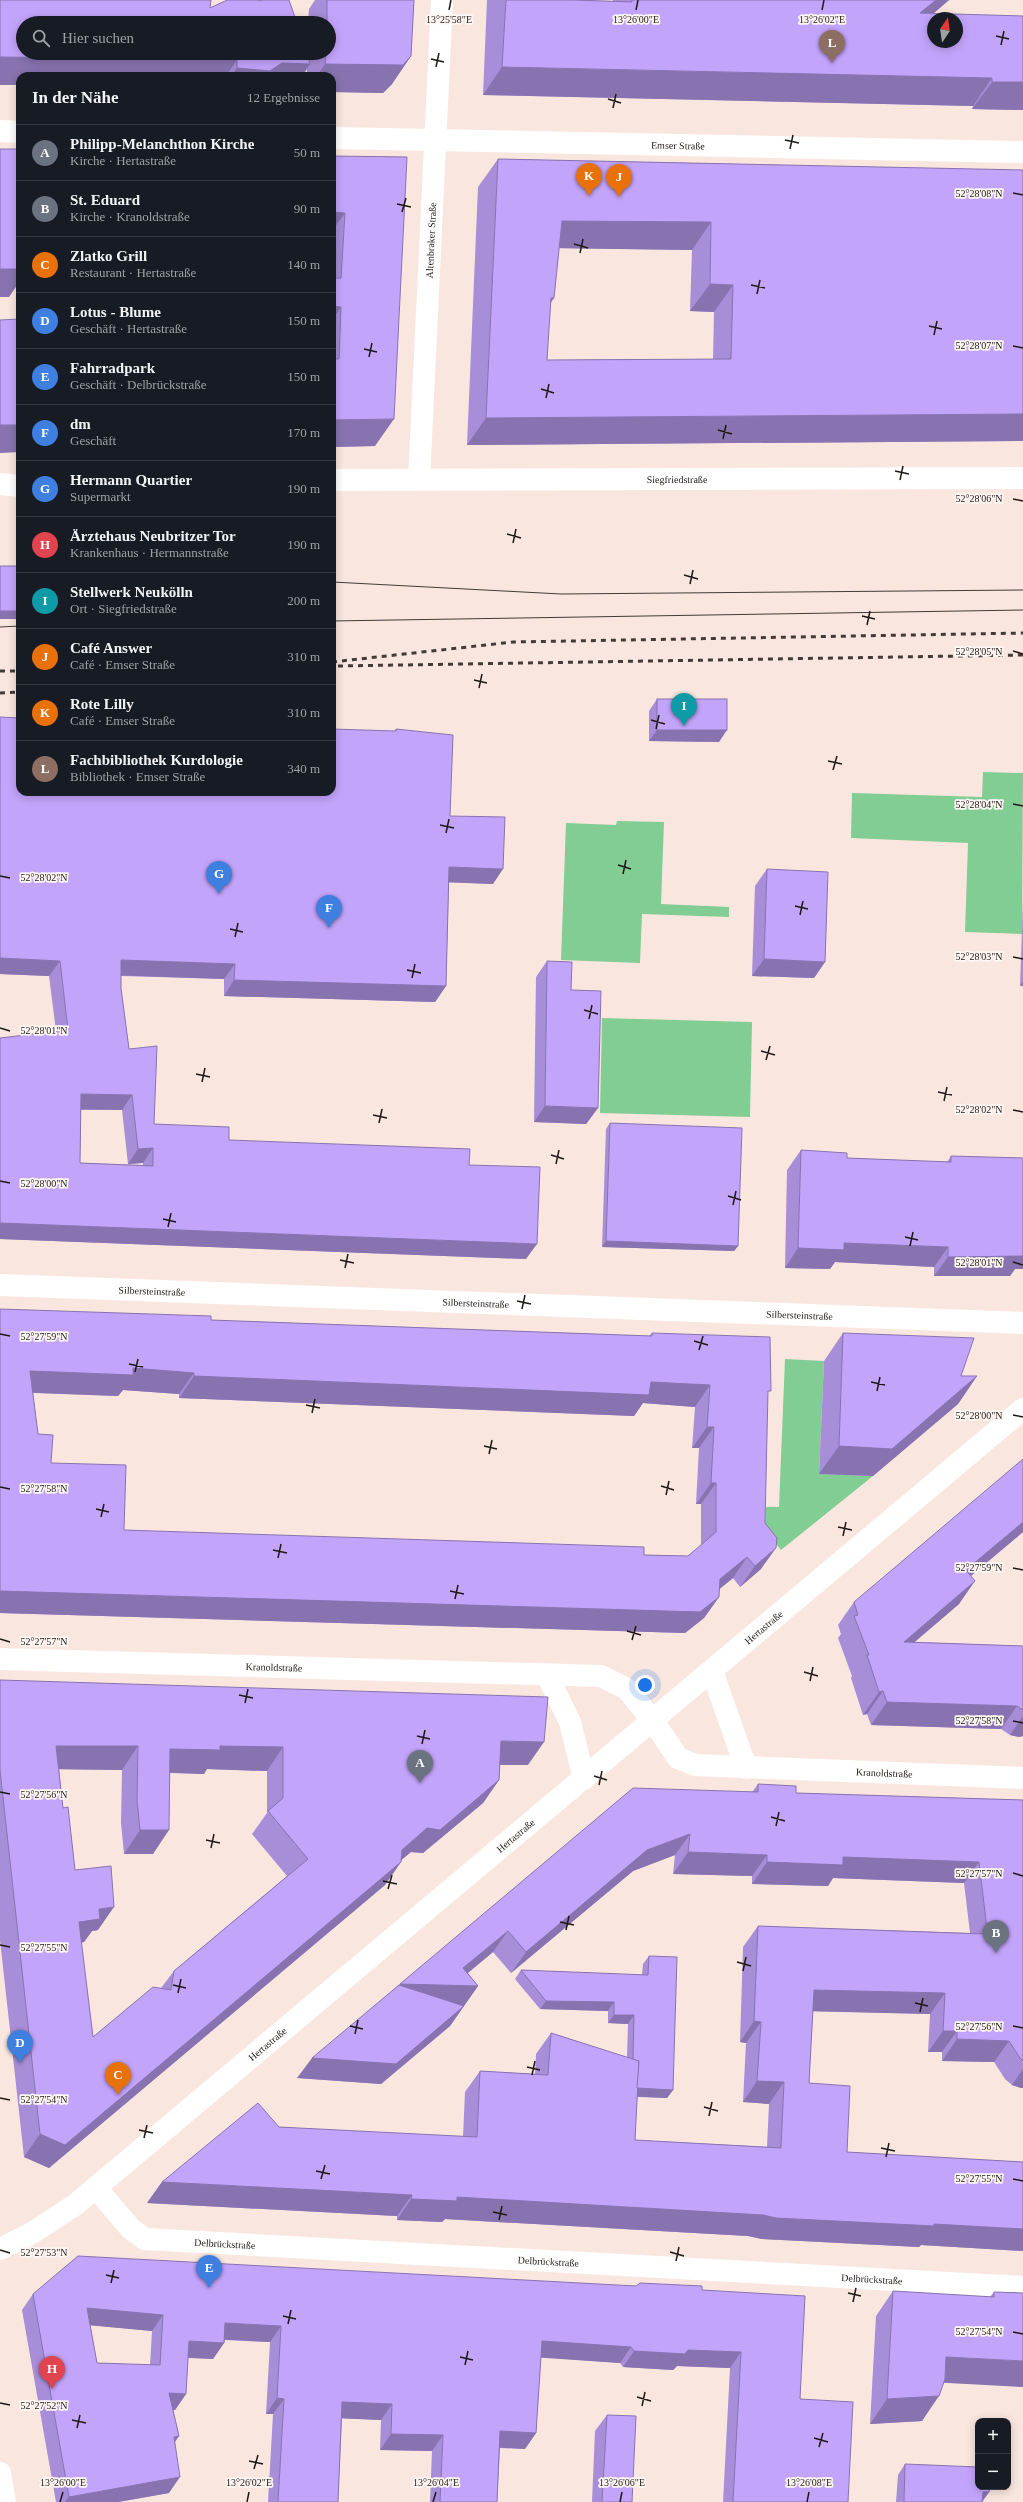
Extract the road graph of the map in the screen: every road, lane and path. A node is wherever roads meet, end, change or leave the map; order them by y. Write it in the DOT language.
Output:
graph roads {
  1 [pos="442,0"];
  2 [pos="0,131"];
  3 [pos="16,132"];
  4 [pos="336,138"];
  5 [pos="435,140"];
  6 [pos="1023,152"];
  7 [pos="1023,478"];
  8 [pos="336,480"];
  9 [pos="419,480"];
  10 [pos="0,484"];
  11 [pos="16,486"];
  12 [pos="0,1285"];
  13 [pos="1023,1323"];
  14 [pos="1023,1409"];
  15 [pos="0,1659"];
  16 [pos="712,1671"];
  17 [pos="547,1675"];
  18 [pos="653,1720"];
  19 [pos="746,1768"];
  20 [pos="1023,1778"];
  21 [pos="584,1779"];
  22 [pos="96,2188"];
  23 [pos="0,2249"];
  24 [pos="1023,2287"];
  25 [pos="0,2473"];
  26 [pos="5,2502"];
  1 -- 5 [label="street, Altenbraker Straße"];
  2 -- 3 [label="street"];
  4 -- 5 [label="street, Emser Straße"];
  5 -- 6 [label="street, Emser Straße"];
  5 -- 9 [label="street, Altenbraker Straße"];
  7 -- 9 [label="street, Siegfriedstraße"];
  8 -- 9 [label="street, Siegfriedstraße"];
  10 -- 11 [label="street"];
  12 -- 13 [label="street, Silbersteinstraße"];
  14 -- 16 [label="street, Hertastraße"];
  15 -- 17 [label="street, Kranoldstraße"];
  16 -- 18 [label="street, Hertastraße"];
  16 -- 19 [label="street"];
  17 -- 18 [label="street, Kranoldstraße"];
  17 -- 21 [label="street"];
  18 -- 19 [label="street, Kranoldstraße"];
  18 -- 21 [label="street, Hertastraße"];
  19 -- 20 [label="street, Kranoldstraße"];
  21 -- 22 [label="street, Hertastraße"];
  22 -- 23 [label="street, Hertastraße"];
  22 -- 24 [label="street, Delbrückstraße"];
  25 -- 26 [label="street"];
}
